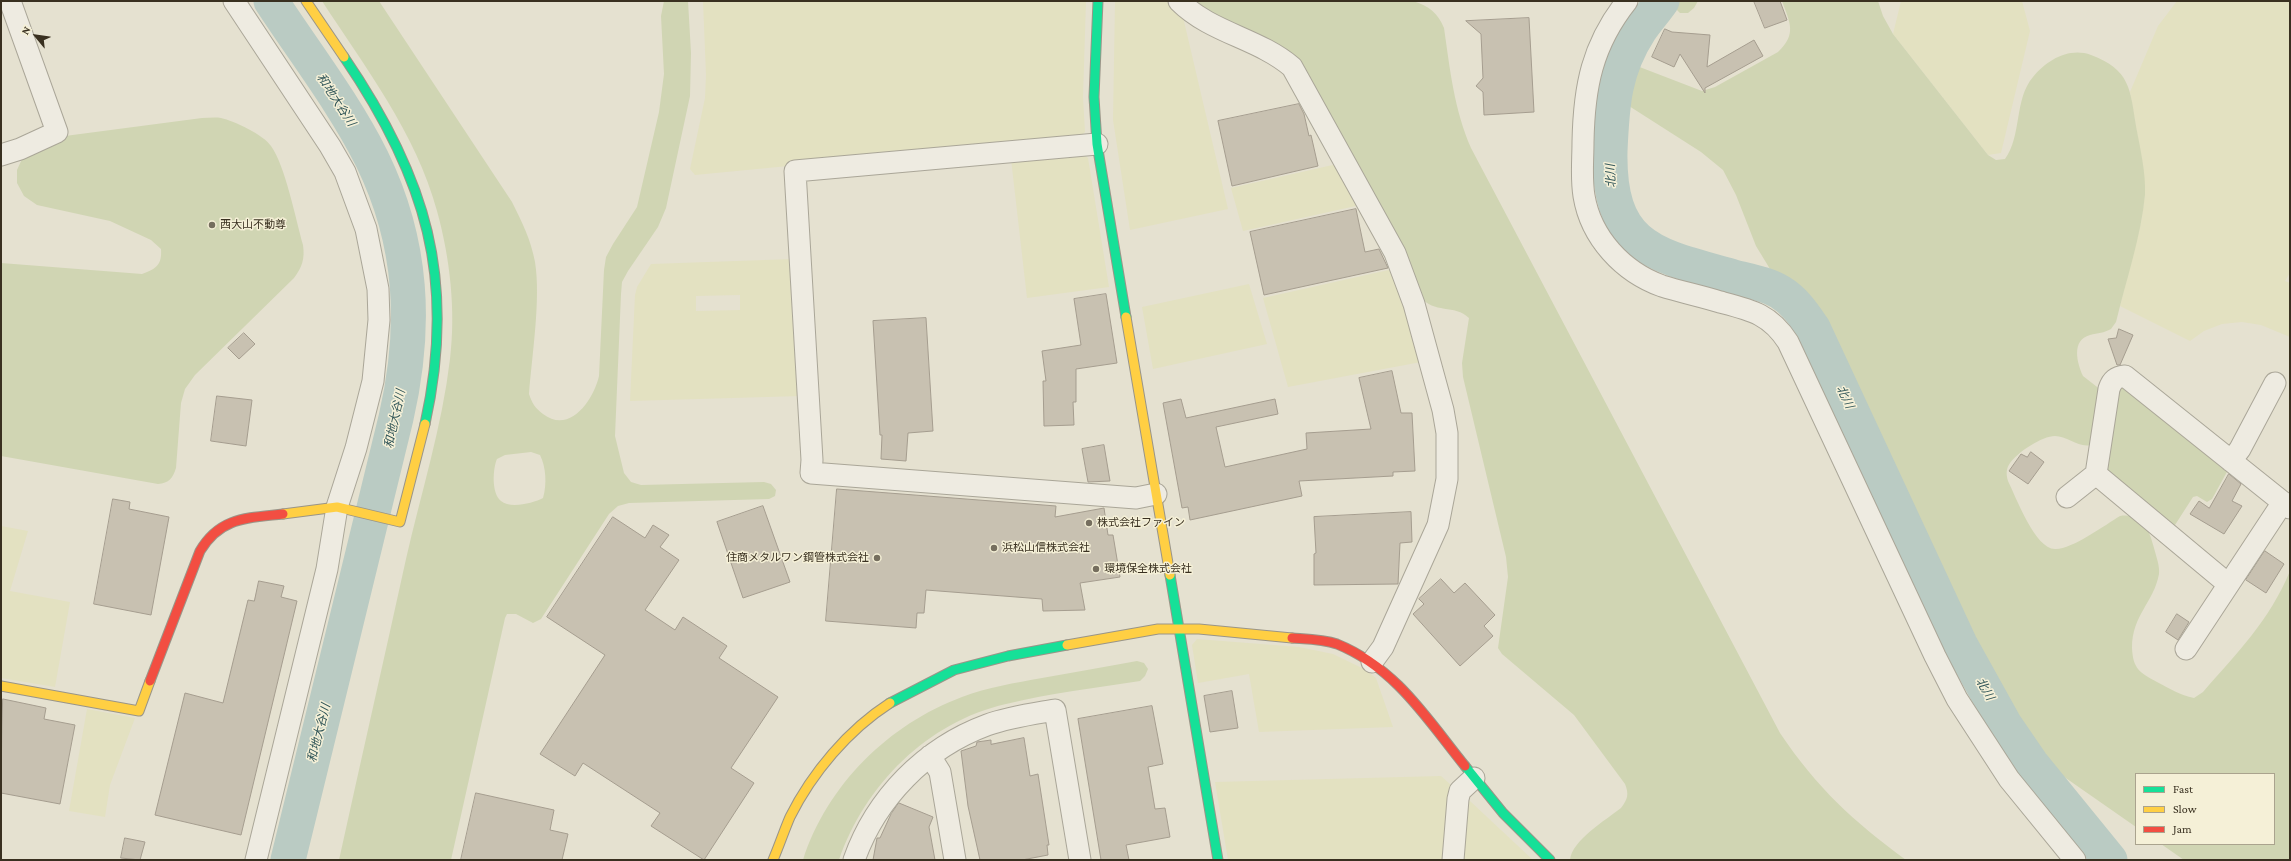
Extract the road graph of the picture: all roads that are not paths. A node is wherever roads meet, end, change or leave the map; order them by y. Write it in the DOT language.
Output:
graph roads {
  1 [pos="10,1"];
  2 [pos="234,1"];
  3 [pos="306,1"];
  4 [pos="1098,1"];
  5 [pos="1180,1"];
  6 [pos="1628,1"];
  7 [pos="1098,144"];
  8 [pos="1,155"];
  9 [pos="2275,383"];
  10 [pos="2231,460"];
  11 [pos="2096,474"];
  12 [pos="1156,494"];
  13 [pos="2067,497"];
  14 [pos="2286,505"];
  15 [pos="341,508"];
  16 [pos="2228,584"];
  17 [pos="1179,629"];
  18 [pos="2186,649"];
  19 [pos="1372,662"];
  20 [pos="1,686"];
  21 [pos="930,756"];
  22 [pos="1474,778"];
  23 [pos="256,860"];
  24 [pos="773,860"];
  25 [pos="854,860"];
  26 [pos="955,860"];
  27 [pos="1080,860"];
  28 [pos="1218,860"];
  29 [pos="1453,860"];
  30 [pos="1550,860"];
  31 [pos="2076,860"];
  1 -- 8 [label="street"];
  2 -- 15 [label="street"];
  3 -- 15 [label="street"];
  4 -- 7 [label="street"];
  5 -- 19 [label="street"];
  6 -- 31 [label="street"];
  7 -- 12 [label="street"];
  7 -- 12 [label="street"];
  9 -- 10 [label="street"];
  10 -- 11 [label="street"];
  10 -- 14 [label="street"];
  11 -- 13 [label="street"];
  11 -- 16 [label="street"];
  12 -- 17 [label="street"];
  14 -- 16 [label="street"];
  15 -- 20 [label="street"];
  15 -- 23 [label="street"];
  16 -- 18 [label="street"];
  17 -- 19 [label="street"];
  17 -- 24 [label="street"];
  17 -- 28 [label="street"];
  19 -- 22 [label="street"];
  21 -- 25 [label="street"];
  21 -- 26 [label="street"];
  21 -- 27 [label="street"];
  22 -- 29 [label="street"];
  22 -- 30 [label="street"];
}
